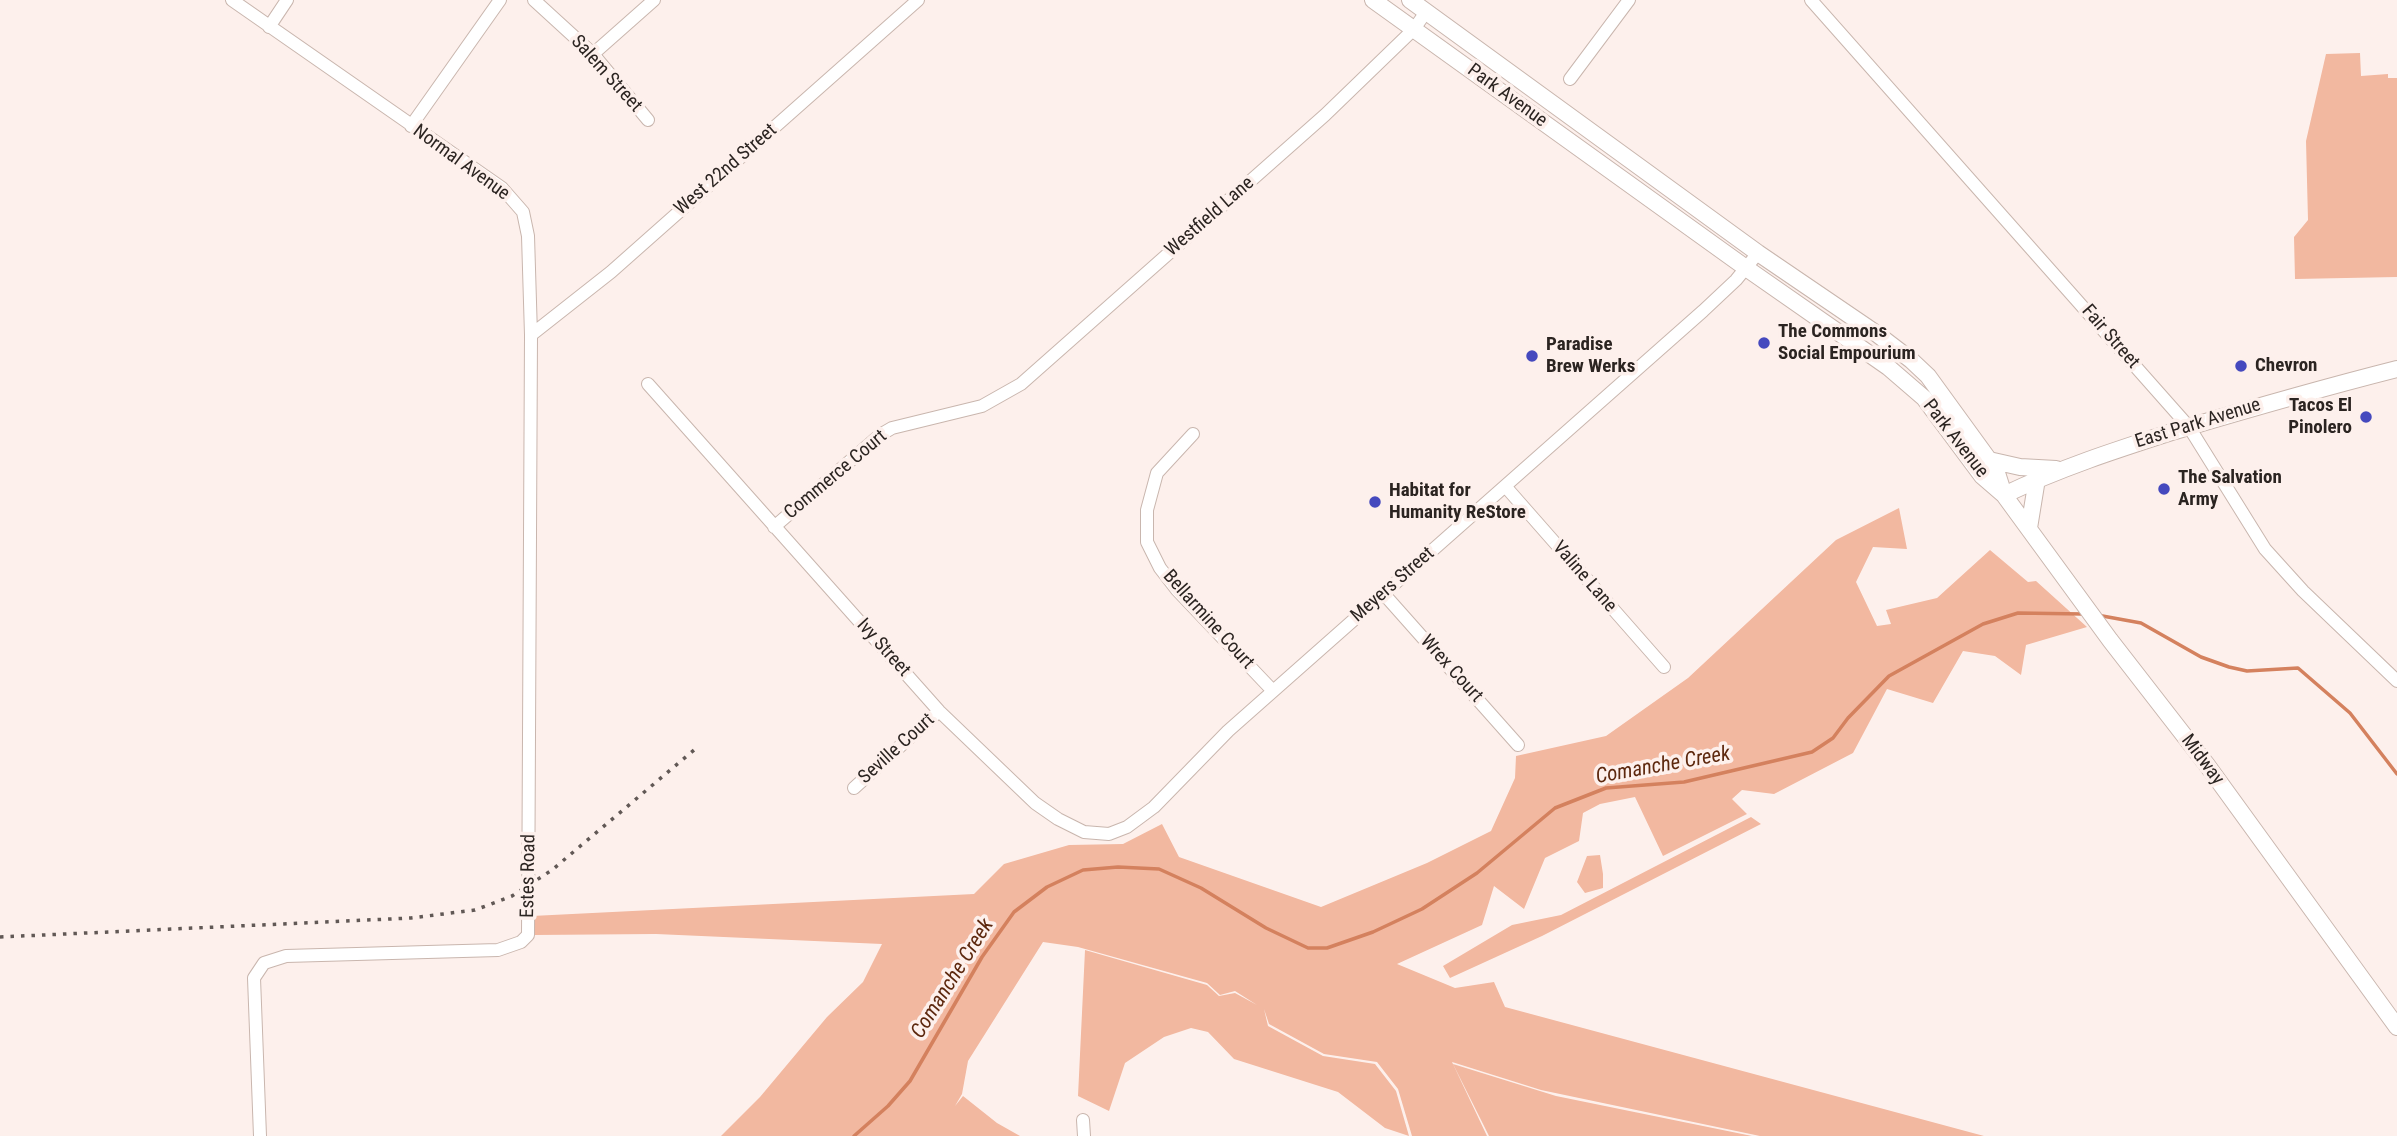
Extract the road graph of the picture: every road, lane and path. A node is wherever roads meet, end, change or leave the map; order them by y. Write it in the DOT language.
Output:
graph roads {
  1 [pos="232,0"];
  2 [pos="287,0"];
  3 [pos="500,0"];
  4 [pos="534,0"];
  5 [pos="654,0"];
  6 [pos="918,0"];
  7 [pos="1373,0"];
  8 [pos="1410,0"];
  9 [pos="1629,0"];
  10 [pos="1811,0"];
  11 [pos="1426,12"];
  12 [pos="269,27"];
  13 [pos="1413,29"];
  14 [pos="593,54"];
  15 [pos="1570,79"];
  16 [pos="648,120"];
  17 [pos="411,126"];
  18 [pos="1758,253"];
  19 [pos="1746,268"];
  20 [pos="531,335"];
  21 [pos="2397,369"];
  22 [pos="648,384"];
  23 [pos="982,406"];
  24 [pos="2189,427"];
  25 [pos="1193,434"];
  26 [pos="1989,460"];
  27 [pos="2059,469"];
  28 [pos="2037,479"];
  29 [pos="1505,486"];
  30 [pos="2004,495"];
  31 [pos="530,497"];
  32 [pos="774,527"];
  33 [pos="2029,528"];
  34 [pos="1383,593"];
  35 [pos="1664,667"];
  36 [pos="2397,681"];
  37 [pos="1273,691"];
  38 [pos="939,710"];
  39 [pos="1518,745"];
  40 [pos="854,788"];
  41 [pos="1154,807"];
  42 [pos="2397,1027"];
  43 [pos="1083,1120"];
  44 [pos="260,1136"];
  45 [pos="1084,1136"];
  1 -- 12 [label="street, Normal Avenue"];
  2 -- 12 [label="street"];
  3 -- 17 [label="street"];
  4 -- 14 [label="street, Salem Street"];
  5 -- 14 [label="street"];
  6 -- 20 [label="street, West 22nd Street"];
  7 -- 13 [label="main road, Park Avenue"];
  8 -- 11 [label="main road, Park Avenue"];
  9 -- 15 [label="street"];
  10 -- 24 [label="street, Fair Street"];
  11 -- 13 [label="street, Westfield Lane"];
  11 -- 18 [label="main road, Park Avenue"];
  12 -- 17 [label="street, Normal Avenue"];
  13 -- 19 [label="main road, Park Avenue"];
  13 -- 23 [label="street, Westfield Lane"];
  14 -- 16 [label="street, Salem Street"];
  17 -- 20 [label="street, Normal Avenue"];
  18 -- 19 [label="street, Meyers Street"];
  18 -- 26 [label="main road, Park Avenue"];
  19 -- 29 [label="street, Meyers Street"];
  19 -- 30 [label="main road, Park Avenue"];
  20 -- 31 [label="street, Normal Avenue"];
  21 -- 24 [label="main road, East Park Avenue"];
  22 -- 32 [label="street, Ivy Street"];
  23 -- 32 [label="street, Commerce Court"];
  24 -- 27 [label="main road, East Park Avenue"];
  24 -- 36 [label="street, Fair Street"];
  25 -- 37 [label="street, Bellarmine Court"];
  26 -- 27 [label="main road"];
  26 -- 30 [label="main road, Park Avenue"];
  27 -- 28 [label="main road, East Park Avenue"];
  28 -- 30 [label="main road, East Park Avenue"];
  28 -- 33 [label="main road"];
  29 -- 34 [label="street, Meyers Street"];
  29 -- 35 [label="street, Valine Lane"];
  30 -- 33 [label="main road, Midway"];
  31 -- 44 [label="street, Estes Road"];
  32 -- 38 [label="street, Ivy Street"];
  33 -- 42 [label="main road, Midway"];
  34 -- 37 [label="street, Meyers Street"];
  34 -- 39 [label="street, Wrex Court"];
  37 -- 41 [label="street, Meyers Street"];
  38 -- 40 [label="street, Seville Court"];
  38 -- 41 [label="street, Ivy Street"];
  43 -- 45 [label="street"];
}
